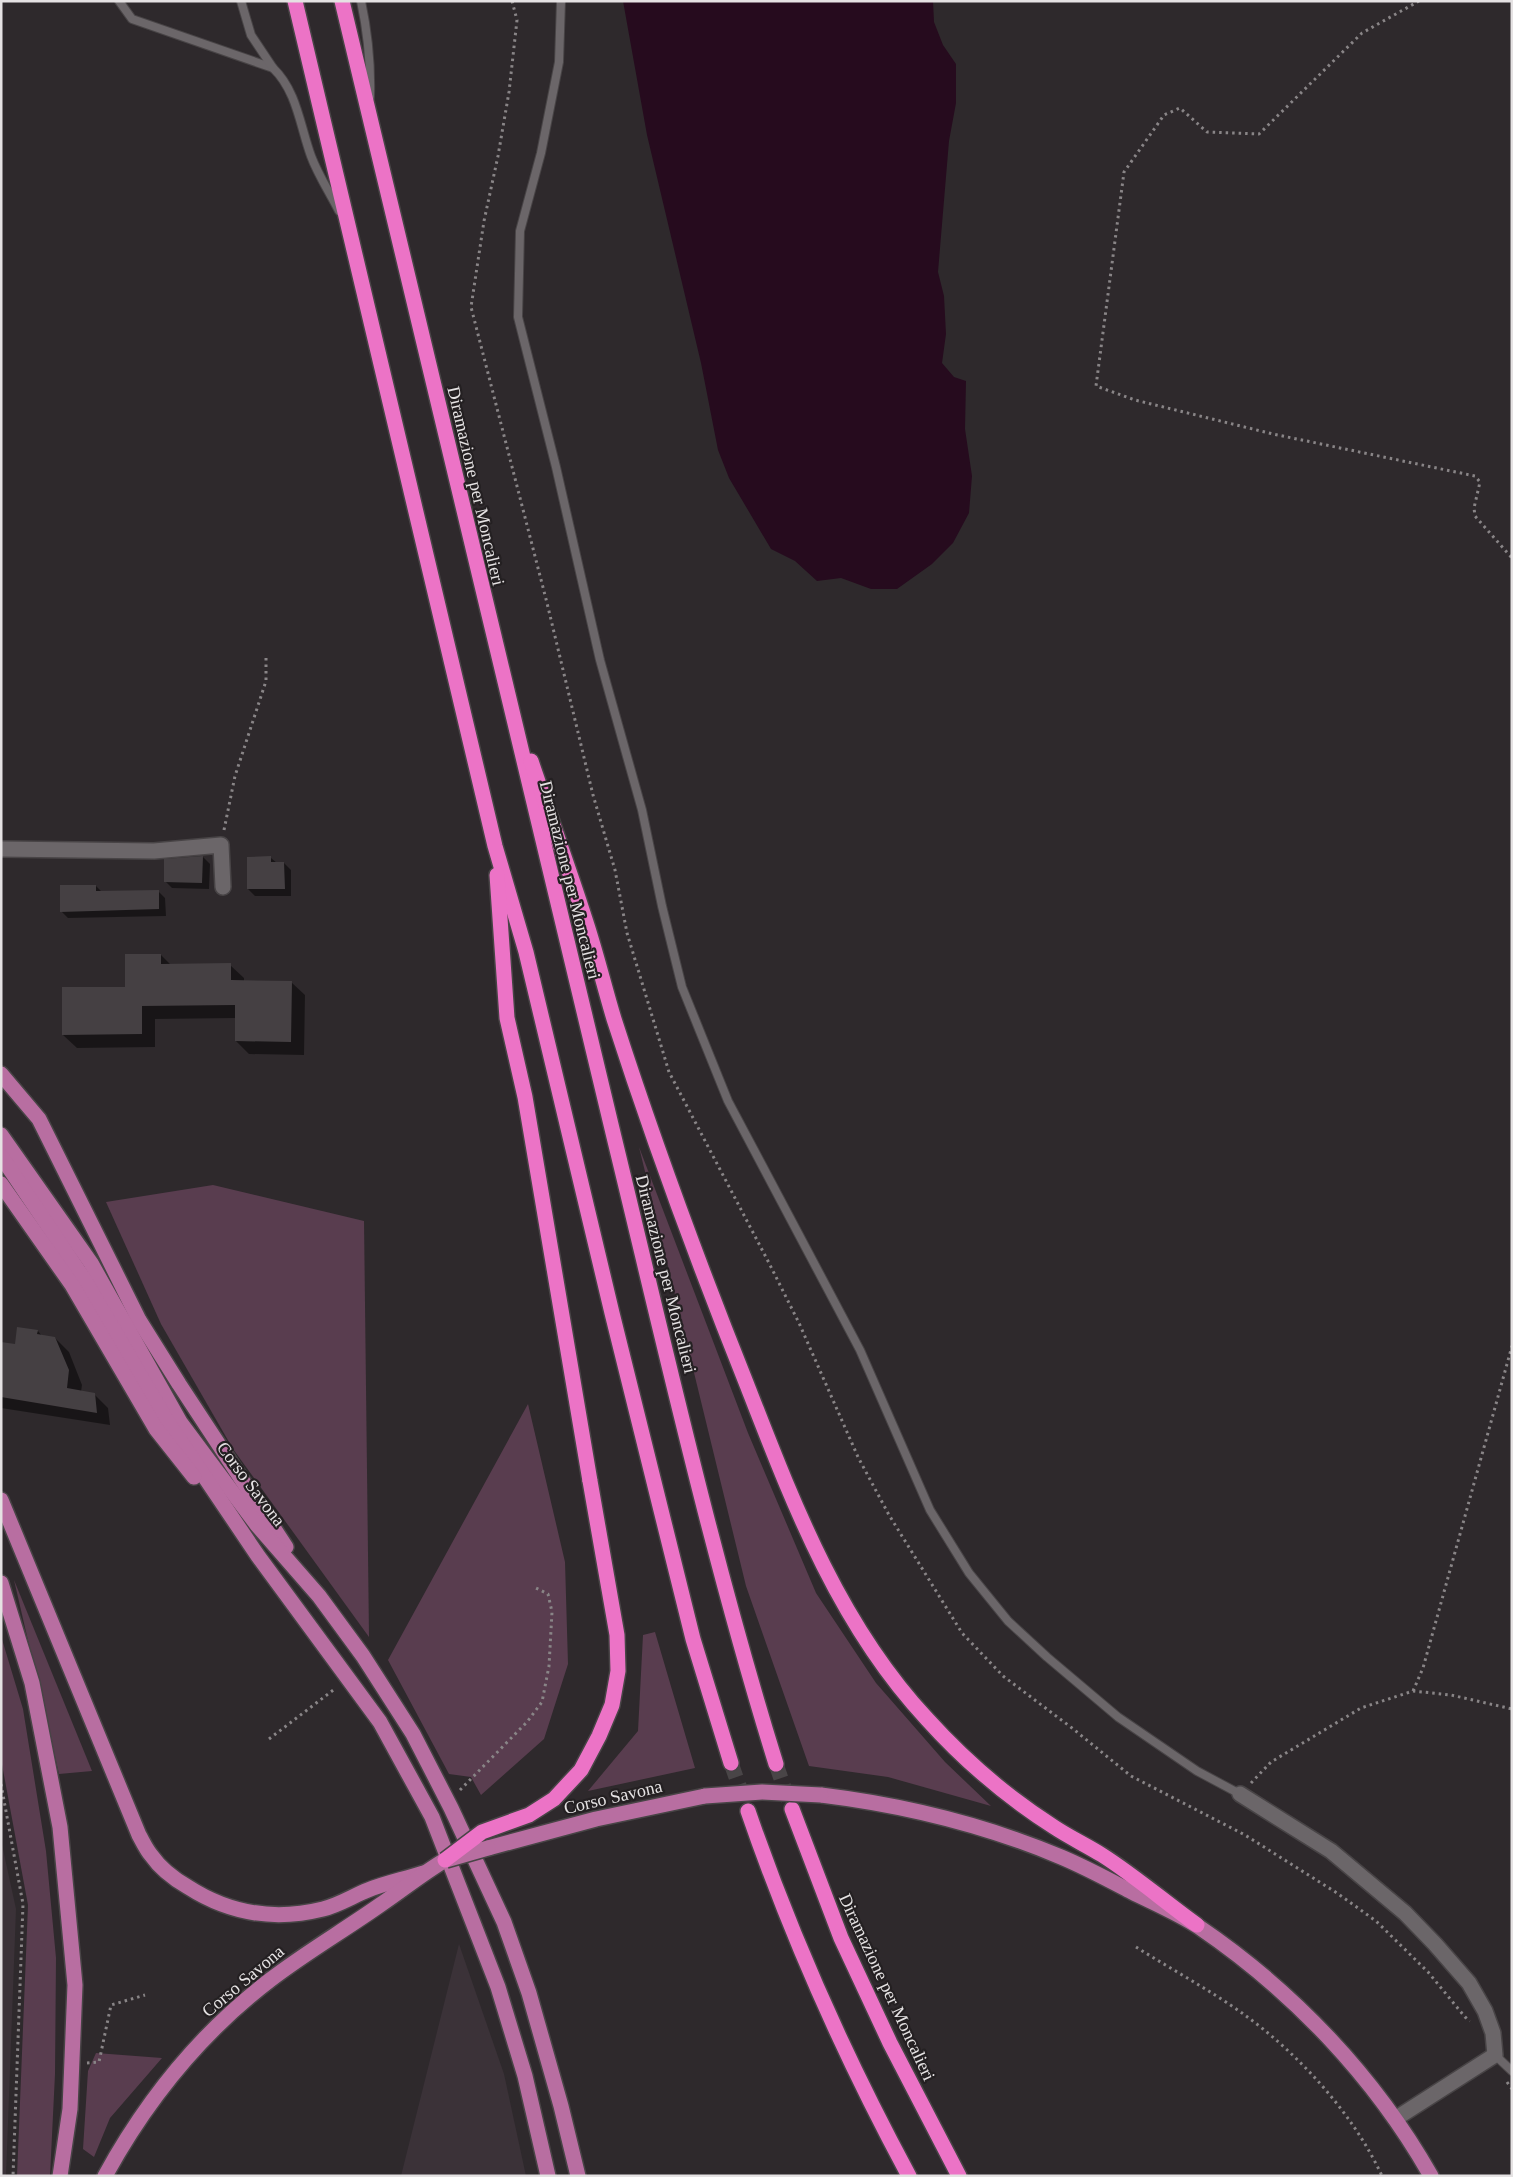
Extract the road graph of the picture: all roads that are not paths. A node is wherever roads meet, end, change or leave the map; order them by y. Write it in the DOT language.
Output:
graph roads {
  1 [pos="119,1"];
  2 [pos="241,1"];
  3 [pos="295,1"];
  4 [pos="342,1"];
  5 [pos="361,1"];
  6 [pos="561,1"];
  7 [pos="273,68"];
  8 [pos="370,119"];
  9 [pos="353,238"];
  10 [pos="501,673"];
  11 [pos="495,846"];
  12 [pos="1,849"];
  13 [pos="223,887"];
  14 [pos="1,1074"];
  15 [pos="1,1136"];
  16 [pos="1,1156"];
  17 [pos="1,1184"];
  18 [pos="1,1500"];
  19 [pos="258,1556"];
  20 [pos="1,1583"];
  21 [pos="319,1596"];
  22 [pos="731,1763"];
  23 [pos="776,1764"];
  24 [pos="1240,1794"];
  25 [pos="792,1809"];
  26 [pos="748,1811"];
  27 [pos="435,1866"];
  28 [pos="1197,1926"];
  29 [pos="1495,2055"];
  30 [pos="1512,2071"];
  31 [pos="1395,2119"];
  32 [pos="60,2176"];
  33 [pos="105,2176"];
  34 [pos="548,2176"];
  35 [pos="578,2176"];
  36 [pos="909,2176"];
  37 [pos="959,2176"];
  38 [pos="1431,2176"];
  1 -- 7 [label="lane"];
  2 -- 7 [label="lane"];
  3 -- 9 [label="highway"];
  4 -- 8 [label="highway, Diramazione per Moncalieri"];
  5 -- 8 [label="lane"];
  6 -- 24 [label="lane"];
  7 -- 9 [label="lane"];
  8 -- 10 [label="highway, Diramazione per Moncalieri"];
  9 -- 11 [label="highway"];
  10 -- 23 [label="highway, Diramazione per Moncalieri"];
  10 -- 28 [label="highway"];
  11 -- 22 [label="highway"];
  11 -- 27 [label="highway, bridge"];
  12 -- 13 [label="street"];
  14 -- 21 [label="main road"];
  15 -- 21 [label="main road, Corso Savona"];
  16 -- 19 [label="main road, Corso Savona"];
  17 -- 19 [label="main road"];
  18 -- 27 [label="main road"];
  19 -- 34 [label="main road, Corso Savona"];
  20 -- 32 [label="main road"];
  21 -- 35 [label="main road, Corso Savona"];
  24 -- 29 [label="street"];
  25 -- 37 [label="highway, Diramazione per Moncalieri"];
  26 -- 36 [label="highway"];
  27 -- 28 [label="main road, Corso Savona, bridge"];
  27 -- 33 [label="main road, Corso Savona"];
  28 -- 31 [label="main road, Corso Savona"];
  29 -- 30 [label="lane"];
  29 -- 31 [label="street"];
  31 -- 38 [label="main road, Corso Savona"];
}
